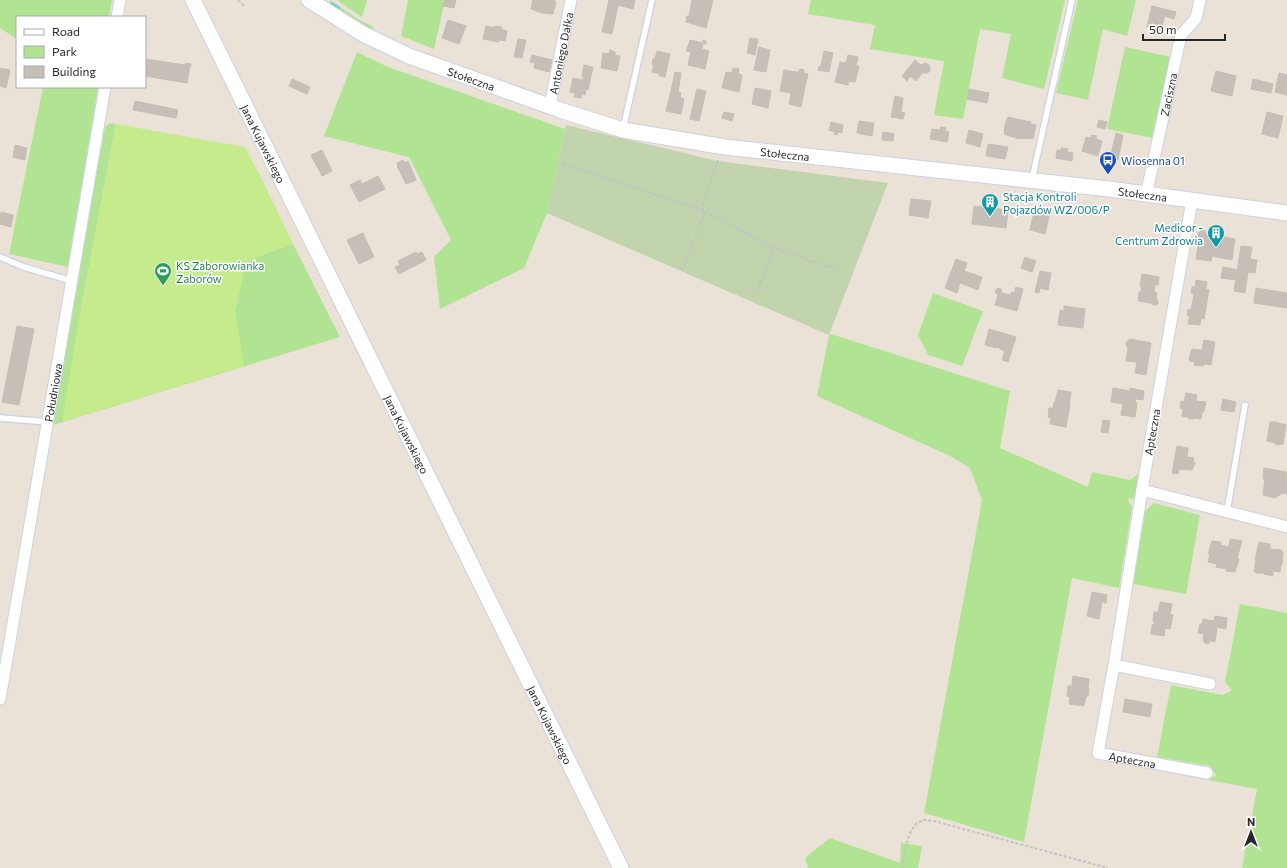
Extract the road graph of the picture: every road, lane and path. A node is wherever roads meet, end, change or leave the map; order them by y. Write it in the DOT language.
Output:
graph roads {
  1 [pos="120,0"];
  2 [pos="193,0"];
  3 [pos="238,0"];
  4 [pos="309,0"];
  5 [pos="570,0"];
  6 [pos="652,0"];
  7 [pos="1072,0"];
  8 [pos="1200,0"];
  9 [pos="244,6"];
  10 [pos="117,16"];
  11 [pos="105,88"];
  12 [pos="550,106"];
  13 [pos="622,130"];
  14 [pos="719,158"];
  15 [pos="564,164"];
  16 [pos="1032,182"];
  17 [pos="1146,194"];
  18 [pos="1192,200"];
  19 [pos="703,210"];
  20 [pos="1287,214"];
  21 [pos="774,248"];
  22 [pos="0,257"];
  23 [pos="835,269"];
  24 [pos="682,271"];
  25 [pos="72,282"];
  26 [pos="757,292"];
  27 [pos="1245,405"];
  28 [pos="0,418"];
  29 [pos="48,422"];
  30 [pos="1142,490"];
  31 [pos="1227,512"];
  32 [pos="1287,527"];
  33 [pos="1114,665"];
  34 [pos="1210,684"];
  35 [pos="0,699"];
  36 [pos="1208,773"];
  37 [pos="621,868"];
  38 [pos="902,868"];
  39 [pos="1108,868"];
  1 -- 10 [label="street"];
  2 -- 37 [label="main road, Jana Kujawskiego"];
  3 -- 9 [label="path"];
  4 -- 12 [label="main road, Stołeczna"];
  5 -- 12 [label="street, Antoniego Dałka"];
  6 -- 13 [label="lane"];
  7 -- 16 [label="lane"];
  8 -- 17 [label="street, Zaciszna"];
  11 -- 25 [label="street, Południowa"];
  12 -- 13 [label="main road, Stołeczna"];
  13 -- 16 [label="main road, Stołeczna"];
  14 -- 19 [label="path"];
  15 -- 19 [label="path"];
  16 -- 17 [label="main road, Stołeczna"];
  17 -- 18 [label="main road, Stołeczna"];
  18 -- 20 [label="main road, Stołeczna"];
  18 -- 30 [label="street, Apteczna"];
  19 -- 21 [label="path"];
  19 -- 24 [label="path"];
  21 -- 23 [label="path"];
  21 -- 26 [label="path"];
  22 -- 25 [label="lane"];
  25 -- 29 [label="street, Południowa"];
  27 -- 31 [label="lane"];
  28 -- 29 [label="lane"];
  29 -- 35 [label="street, Południowa"];
  30 -- 31 [label="street"];
  30 -- 33 [label="street, Apteczna"];
  31 -- 32 [label="street"];
  33 -- 34 [label="street"];
  33 -- 36 [label="street, Apteczna"];
  38 -- 39 [label="path"];
}
